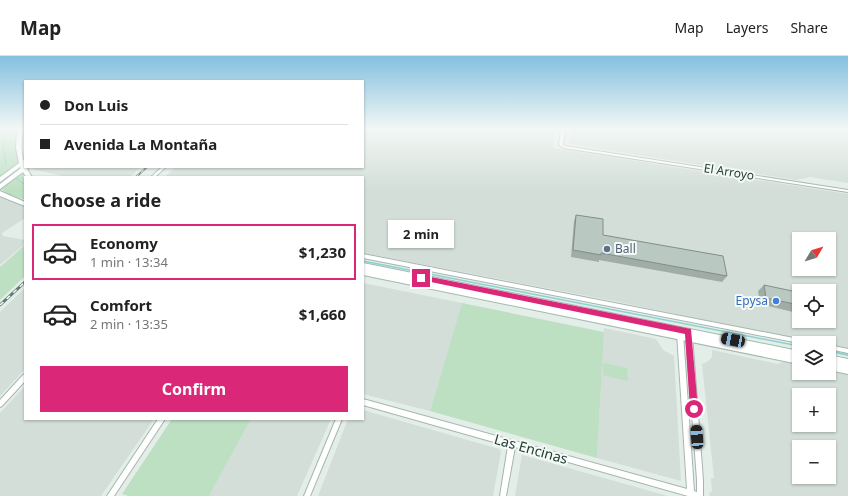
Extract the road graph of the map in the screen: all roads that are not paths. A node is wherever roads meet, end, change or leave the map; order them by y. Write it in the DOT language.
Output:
graph roads {
  1 [pos="18,150"];
  2 [pos="584,150"];
  3 [pos="24,165"];
  4 [pos="163,168"];
  5 [pos="154,176"];
  6 [pos="0,180"];
  7 [pos="0,186"];
  8 [pos="848,191"];
  9 [pos="0,193"];
  10 [pos="24,204"];
  11 [pos="364,256"];
  12 [pos="364,266"];
  13 [pos="364,272"];
  14 [pos="680,333"];
  15 [pos="689,335"];
  16 [pos="792,340"];
  17 [pos="734,344"];
  18 [pos="836,348"];
  19 [pos="848,351"];
  20 [pos="792,353"];
  21 [pos="792,358"];
  22 [pos="836,361"];
  23 [pos="848,363"];
  24 [pos="836,367"];
  25 [pos="848,370"];
  26 [pos="24,378"];
  27 [pos="364,402"];
  28 [pos="0,404"];
  29 [pos="161,420"];
  30 [pos="339,420"];
  31 [pos="512,443"];
  32 [pos="691,493"];
  33 [pos="110,496"];
  34 [pos="307,496"];
  35 [pos="503,496"];
  36 [pos="700,496"];
  1 -- 3 [label="main road"];
  2 -- 8 [label="street, El Arroyo"];
  3 -- 6 [label="main road"];
  3 -- 7 [label="main road"];
  4 -- 5 [label="street"];
  9 -- 10 [label="main road"];
  11 -- 16 [label="street"];
  12 -- 14 [label="main road"];
  13 -- 14 [label="main road"];
  14 -- 15 [label="main road"];
  14 -- 32 [label="street"];
  15 -- 17 [label="main road"];
  15 -- 36 [label="street"];
  17 -- 20 [label="main road"];
  17 -- 21 [label="main road"];
  18 -- 19 [label="street"];
  22 -- 23 [label="main road"];
  24 -- 25 [label="main road"];
  26 -- 28 [label="street"];
  27 -- 31 [label="street, Las Encinas"];
  29 -- 33 [label="street"];
  30 -- 34 [label="street"];
  31 -- 32 [label="street, Las Encinas"];
  31 -- 35 [label="street"];
  32 -- 36 [label="street, Las Encinas"];
}
